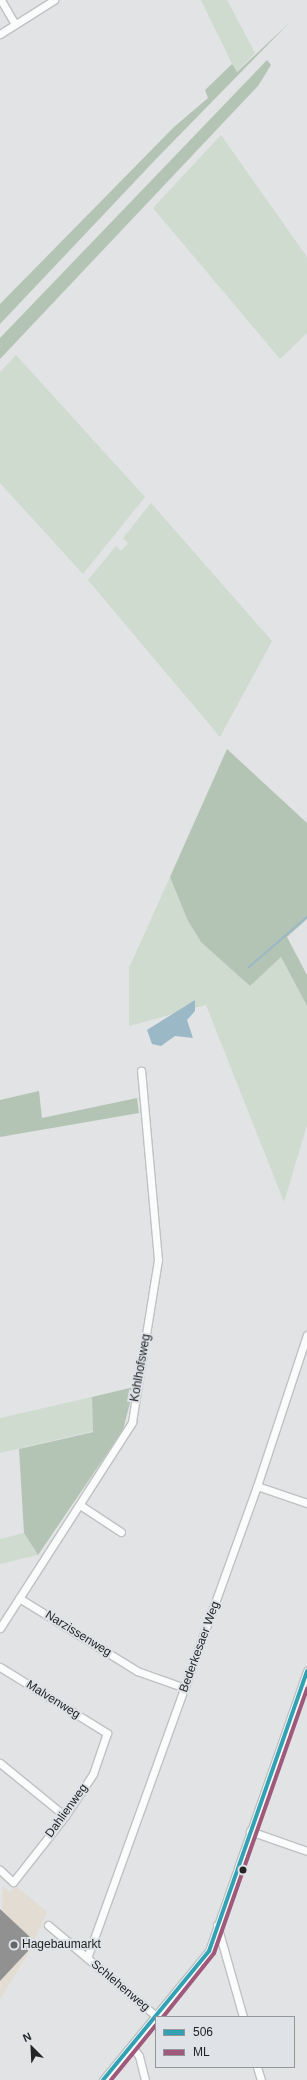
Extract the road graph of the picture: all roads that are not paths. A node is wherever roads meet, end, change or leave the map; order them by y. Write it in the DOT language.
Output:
graph roads {
  1 [pos="1,0"];
  2 [pos="54,0"];
  3 [pos="15,24"];
  4 [pos="0,34"];
  5 [pos="141,1071"];
  6 [pos="307,1335"];
  7 [pos="258,1486"];
  8 [pos="307,1504"];
  9 [pos="80,1505"];
  10 [pos="121,1532"];
  11 [pos="19,1598"];
  12 [pos="0,1628"];
  13 [pos="0,1667"];
  14 [pos="307,1671"];
  15 [pos="185,1688"];
  16 [pos="107,1733"];
  17 [pos="0,1763"];
  18 [pos="65,1816"];
  19 [pos="250,1831"];
  20 [pos="307,1851"];
  21 [pos="0,1870"];
  22 [pos="48,1925"];
  23 [pos="217,1925"];
  24 [pos="87,1958"];
  25 [pos="156,2016"];
  26 [pos="243,2016"];
  27 [pos="155,2017"];
  28 [pos="132,2046"];
  29 [pos="257,2068"];
  30 [pos="103,2080"];
  31 [pos="145,2080"];
  32 [pos="261,2080"];
  1 -- 3 [label="street"];
  2 -- 3 [label="street"];
  3 -- 4 [label="street"];
  5 -- 9 [label="street, Kohlhofsweg"];
  6 -- 7 [label="street, Bederkesaer Weg"];
  7 -- 8 [label="street"];
  7 -- 15 [label="street, Bederkesaer Weg"];
  9 -- 10 [label="street"];
  9 -- 11 [label="street, Kohlhofsweg"];
  11 -- 12 [label="street, Kohlhofsweg"];
  11 -- 15 [label="street, Narzissenweg"];
  13 -- 16 [label="street, Malvenweg"];
  14 -- 19 [label="street"];
  15 -- 24 [label="street, Bederkesaer Weg"];
  16 -- 18 [label="street, Dahlienweg"];
  17 -- 18 [label="street"];
  18 -- 21 [label="street, Dahlienweg"];
  19 -- 20 [label="street"];
  19 -- 23 [label="street"];
  22 -- 24 [label="street, Schlehenweg"];
  23 -- 25 [label="street"];
  23 -- 26 [label="street"];
  24 -- 25 [label="street, Schlehenweg"];
  27 -- 28 [label="street"];
  28 -- 30 [label="street"];
  28 -- 31 [label="street"];
  29 -- 32 [label="street"];
}
